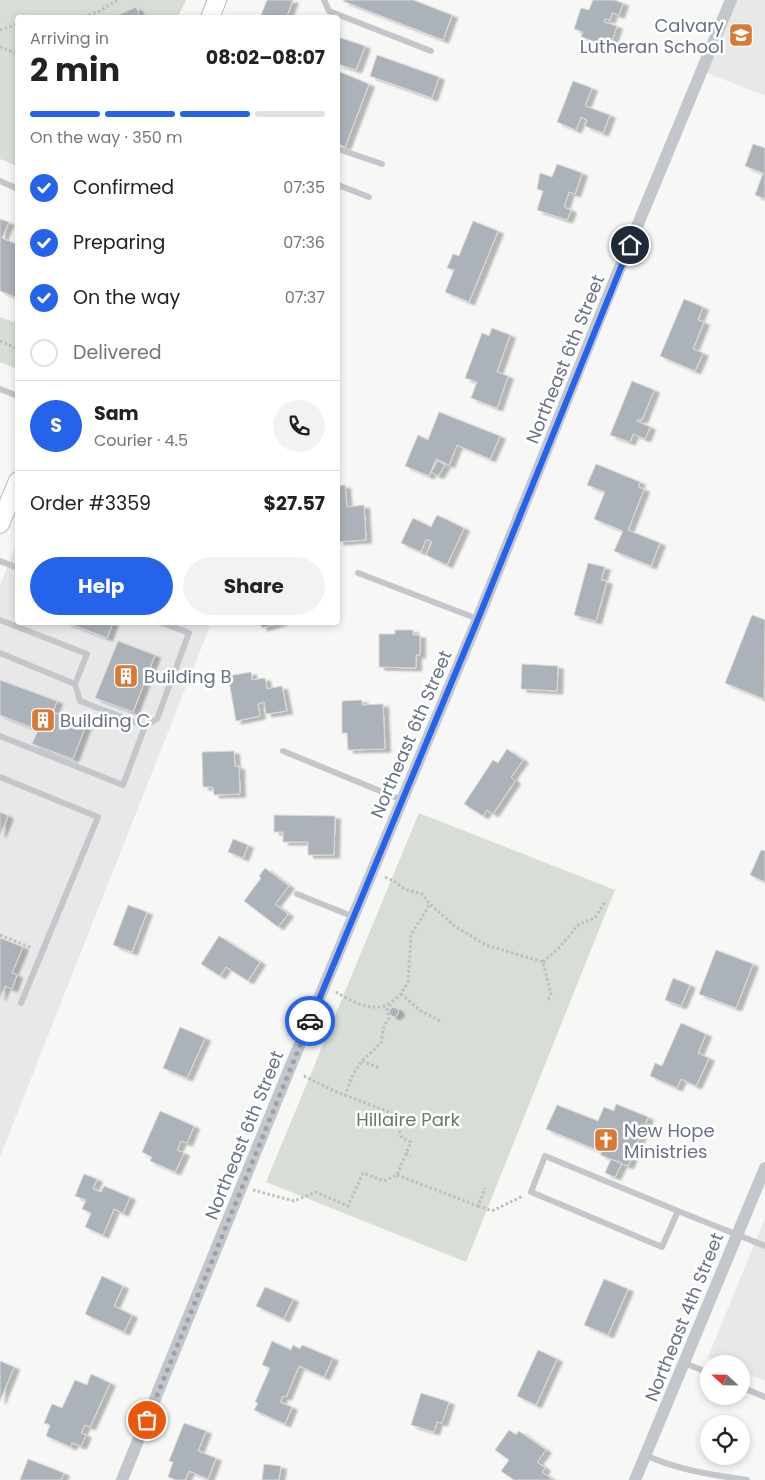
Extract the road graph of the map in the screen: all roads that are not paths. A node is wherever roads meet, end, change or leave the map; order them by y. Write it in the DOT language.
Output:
graph roads {
  1 [pos="217,0"];
  2 [pos="324,0"];
  3 [pos="731,0"];
  4 [pos="211,15"];
  5 [pos="338,15"];
  6 [pos="340,16"];
  7 [pos="431,51"];
  8 [pos="340,150"];
  9 [pos="382,164"];
  10 [pos="0,181"];
  11 [pos="340,186"];
  12 [pos="15,188"];
  13 [pos="369,197"];
  14 [pos="0,389"];
  15 [pos="15,395"];
  16 [pos="15,488"];
  17 [pos="0,524"];
  18 [pos="0,561"];
  19 [pos="15,567"];
  20 [pos="358,573"];
  21 [pos="478,619"];
  22 [pos="0,620"];
  23 [pos="168,625"];
  24 [pos="0,653"];
  25 [pos="75,684"];
  26 [pos="145,726"];
  27 [pos="0,736"];
  28 [pos="283,751"];
  29 [pos="0,777"];
  30 [pos="402,800"];
  31 [pos="297,894"];
  32 [pos="354,917"];
  33 [pos="21,1003"];
  34 [pos="765,1168"];
  35 [pos="678,1211"];
  36 [pos="737,1235"];
  37 [pos="765,1246"];
  38 [pos="684,1362"];
  39 [pos="700,1369"];
  40 [pos="750,1391"];
  41 [pos="765,1397"];
  42 [pos="645,1455"];
  43 [pos="122,1480"];
  44 [pos="635,1480"];
  45 [pos="747,1480"];
  1 -- 4 [label="main road"];
  2 -- 5 [label="lane"];
  3 -- 21 [label="street, Northeast 6th Street"];
  6 -- 7 [label="lane"];
  8 -- 9 [label="lane"];
  10 -- 12 [label="lane"];
  11 -- 13 [label="lane"];
  14 -- 15 [label="lane"];
  16 -- 17 [label="main road"];
  18 -- 19 [label="lane"];
  20 -- 21 [label="lane"];
  21 -- 30 [label="street, Northeast 6th Street"];
  22 -- 25 [label="lane"];
  23 -- 26 [label="lane"];
  24 -- 25 [label="lane"];
  25 -- 26 [label="lane"];
  26 -- 27 [label="lane"];
  28 -- 30 [label="lane"];
  29 -- 33 [label="lane"];
  30 -- 32 [label="street, Northeast 6th Street"];
  31 -- 32 [label="lane"];
  32 -- 43 [label="street, Northeast 6th Street"];
  34 -- 36 [label="street, Northeast 4th Street"];
  35 -- 35 [label="lane"];
  35 -- 36 [label="lane"];
  36 -- 37 [label="lane"];
  36 -- 38 [label="street, Northeast 4th Street"];
  38 -- 39 [label="lane"];
  38 -- 42 [label="street, Northeast 4th Street"];
  40 -- 41 [label="lane"];
  42 -- 44 [label="street, Northeast 4th Street"];
  42 -- 45 [label="lane"];
}
